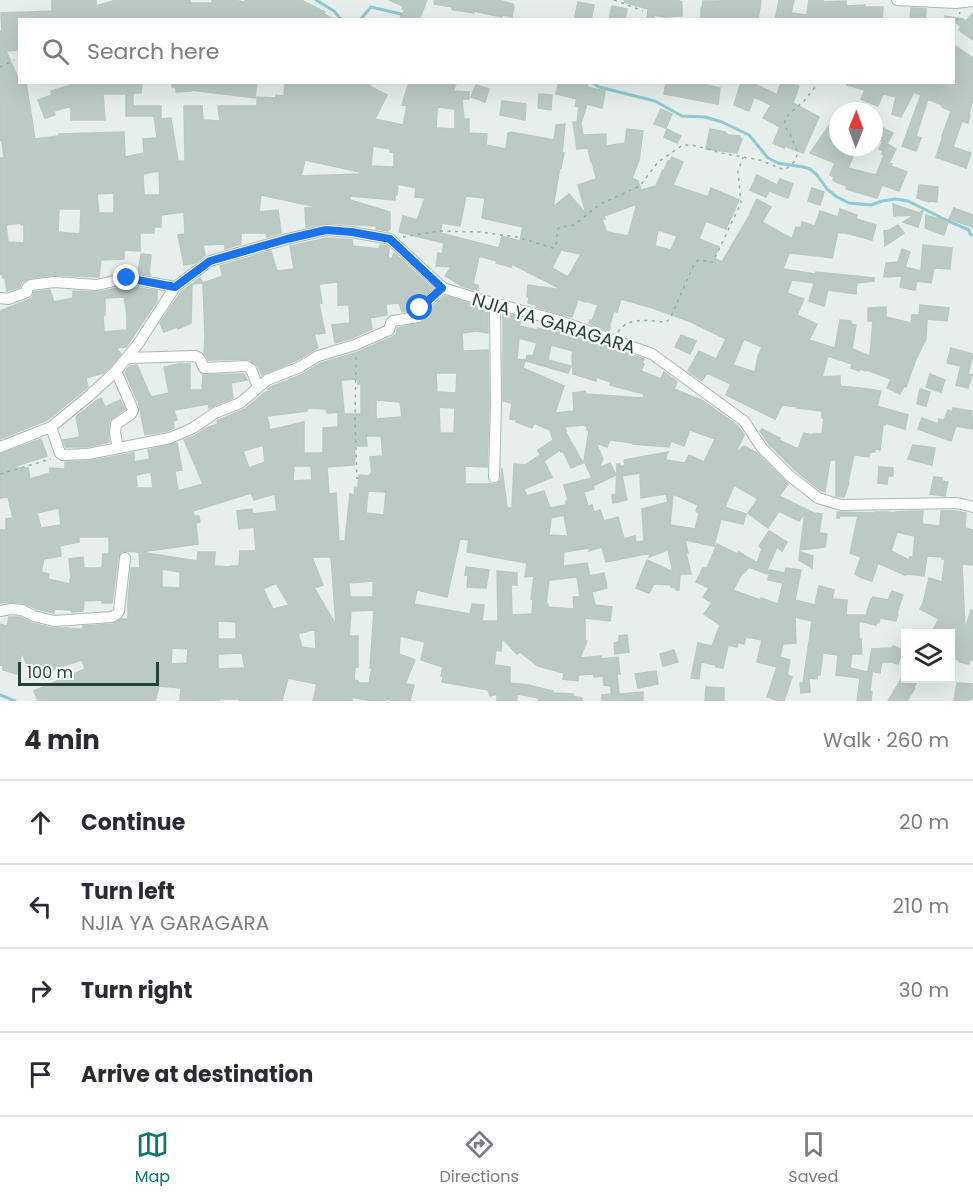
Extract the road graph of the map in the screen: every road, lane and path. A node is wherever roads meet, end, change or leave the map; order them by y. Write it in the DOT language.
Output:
graph roads {
  1 [pos="614,0"];
  2 [pos="897,0"];
  3 [pos="969,1"];
  4 [pos="643,11"];
  5 [pos="955,26"];
  6 [pos="14,60"];
  7 [pos="0,67"];
  8 [pos="817,84"];
  9 [pos="743,157"];
  10 [pos="390,239"];
  11 [pos="175,287"];
  12 [pos="442,288"];
  13 [pos="0,298"];
  14 [pos="495,304"];
  15 [pos="612,340"];
  16 [pos="355,345"];
  17 [pos="127,358"];
  18 [pos="116,371"];
  19 [pos="258,387"];
  20 [pos="51,427"];
  21 [pos="0,447"];
  22 [pos="118,448"];
  23 [pos="63,455"];
  24 [pos="0,474"];
  25 [pos="494,477"];
  26 [pos="357,479"];
  27 [pos="973,507"];
  28 [pos="125,558"];
  29 [pos="0,611"];
  1 -- 4 [label="path"];
  2 -- 3 [label="street"];
  3 -- 5 [label="path"];
  6 -- 7 [label="path"];
  8 -- 9 [label="path"];
  9 -- 10 [label="path"];
  9 -- 15 [label="path"];
  10 -- 11 [label="street"];
  10 -- 12 [label="street, NJIA YA GARAGARA"];
  11 -- 13 [label="street"];
  11 -- 17 [label="street"];
  12 -- 14 [label="street, NJIA YA GARAGARA"];
  12 -- 16 [label="street"];
  14 -- 15 [label="street, NJIA YA GARAGARA"];
  14 -- 25 [label="street"];
  15 -- 27 [label="street, NJIA YA GARAGARA"];
  16 -- 19 [label="street"];
  16 -- 26 [label="path"];
  17 -- 18 [label="street"];
  17 -- 19 [label="street"];
  18 -- 20 [label="street"];
  18 -- 22 [label="street"];
  19 -- 22 [label="street"];
  20 -- 21 [label="street"];
  20 -- 23 [label="street"];
  22 -- 23 [label="street"];
  23 -- 24 [label="path"];
  28 -- 29 [label="street"];
}
